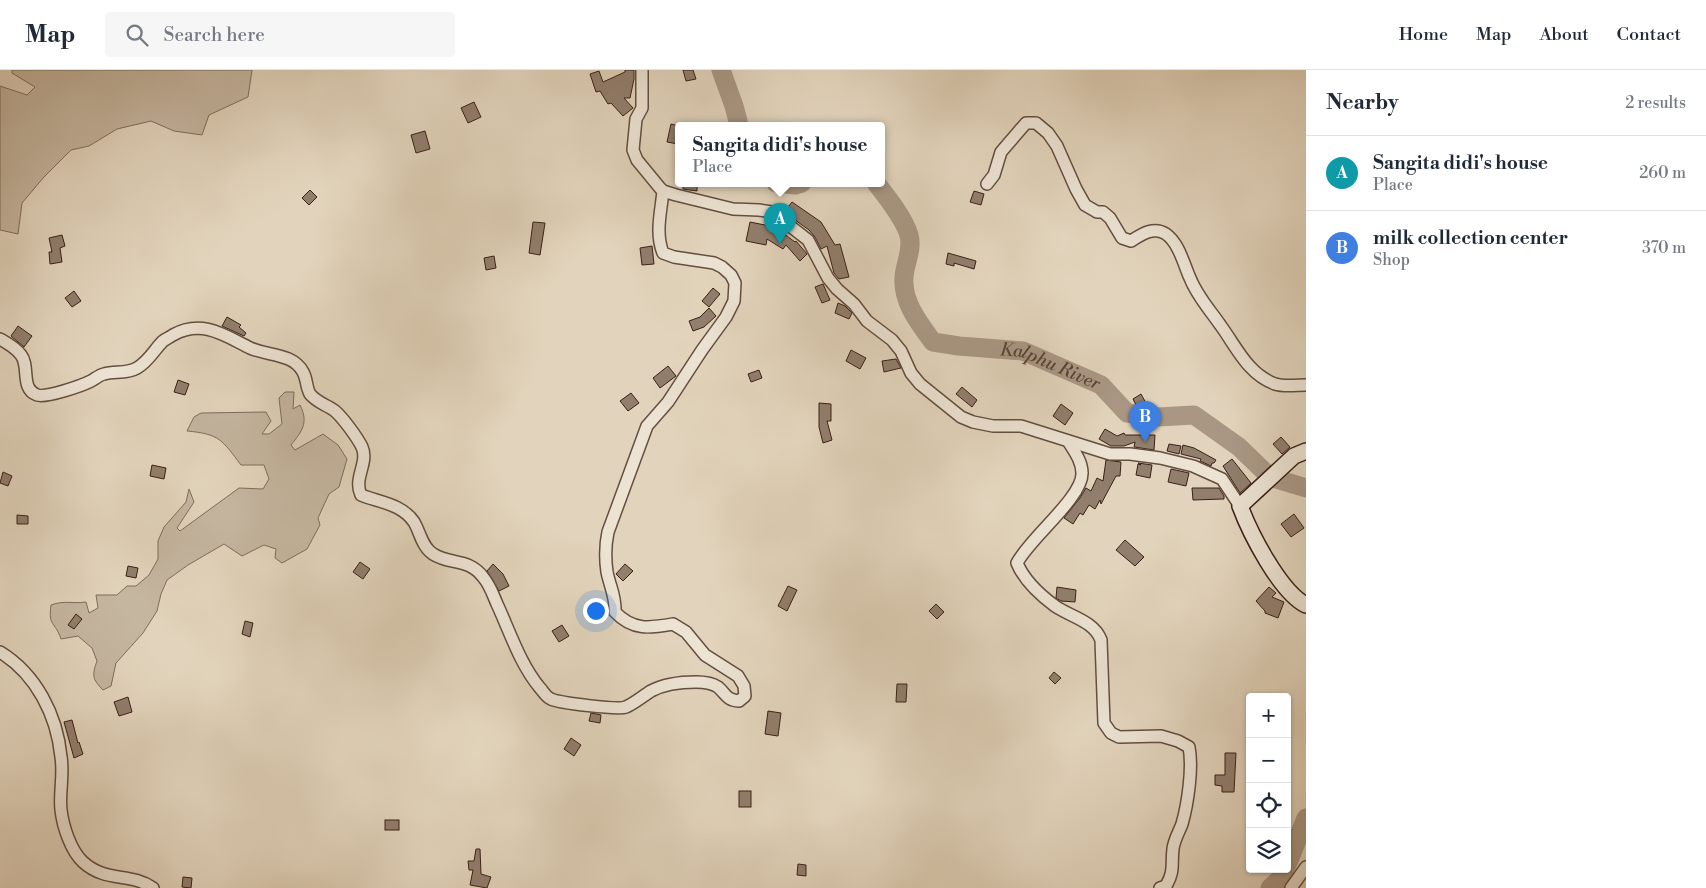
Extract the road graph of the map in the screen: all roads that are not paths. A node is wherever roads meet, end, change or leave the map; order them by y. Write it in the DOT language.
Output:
graph roads {
  1 [pos="642,70"];
  2 [pos="987,184"];
  3 [pos="663,191"];
  4 [pos="0,339"];
  5 [pos="1306,385"];
  6 [pos="1068,442"];
  7 [pos="1306,451"];
  8 [pos="1240,506"];
  9 [pos="1306,605"];
  10 [pos="0,652"];
  11 [pos="1306,867"];
  12 [pos="153,888"];
  13 [pos="1160,888"];
  14 [pos="1290,888"];
  1 -- 3 [label="street"];
  2 -- 5 [label="street"];
  3 -- 4 [label="street"];
  3 -- 6 [label="street"];
  6 -- 8 [label="street"];
  6 -- 13 [label="street"];
  7 -- 8 [label="street"];
  8 -- 9 [label="street"];
  10 -- 12 [label="street"];
  11 -- 14 [label="street"];
}
